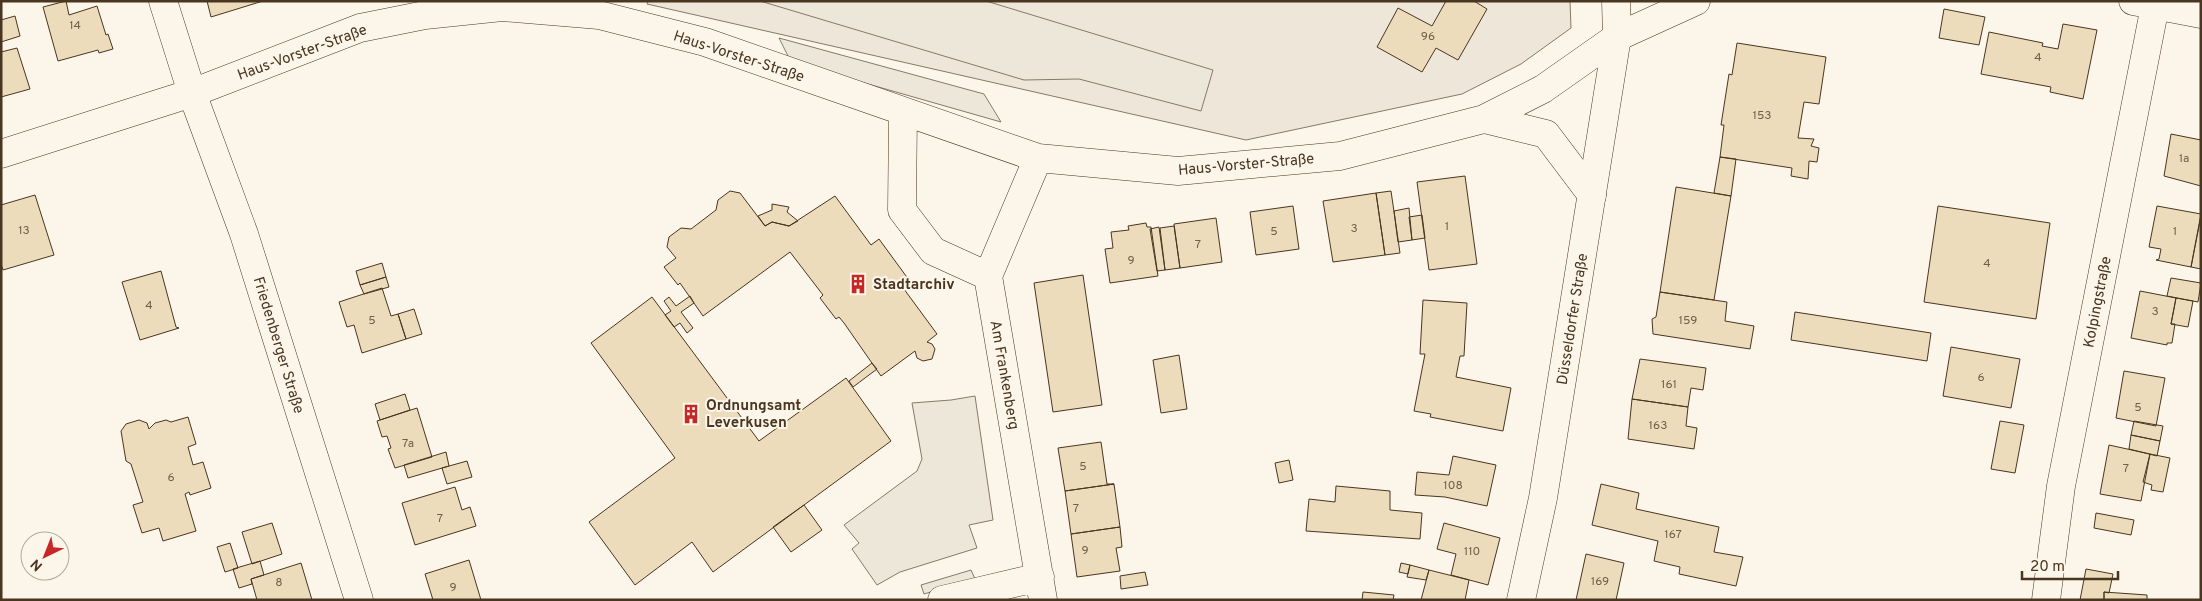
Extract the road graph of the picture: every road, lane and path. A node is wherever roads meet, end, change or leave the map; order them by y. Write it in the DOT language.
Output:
graph roads {
  1 [pos="163,1"];
  2 [pos="1616,1"];
  3 [pos="1631,1"];
  4 [pos="1696,1"];
  5 [pos="2144,3"];
  6 [pos="2201,14"];
  7 [pos="1617,37"];
  8 [pos="192,93"];
  9 [pos="903,113"];
  10 [pos="1484,119"];
  11 [pos="1,154"];
  12 [pos="1038,158"];
  13 [pos="1592,195"];
  14 [pos="988,276"];
  15 [pos="1042,588"];
  16 [pos="359,600"];
  17 [pos="942,600"];
  18 [pos="1521,600"];
  19 [pos="2046,600"];
  1 -- 8 [label="street, Friedenberger Straße"];
  2 -- 7 [label="street, Düsseldorfer Straße"];
  3 -- 7 [label="street, Düsseldorfer Straße"];
  4 -- 7 [label="street, Haus-Vorster-Straße"];
  5 -- 6 [label="street"];
  5 -- 19 [label="street, Kolpingstraße"];
  7 -- 10 [label="street, Haus-Vorster-Straße"];
  7 -- 13 [label="street, Düsseldorfer Straße"];
  8 -- 9 [label="street, Haus-Vorster-Straße"];
  8 -- 11 [label="street, Haus-Vorster-Straße"];
  8 -- 16 [label="street, Friedenberger Straße"];
  9 -- 12 [label="street, Haus-Vorster-Straße"];
  9 -- 14 [label="street"];
  10 -- 12 [label="street, Haus-Vorster-Straße"];
  10 -- 13 [label="street, Haus-Vorster-Straße"];
  12 -- 14 [label="street"];
  13 -- 18 [label="street, Düsseldorfer Straße"];
  14 -- 15 [label="street, Am Frankenberg"];
  15 -- 17 [label="street"];
}
